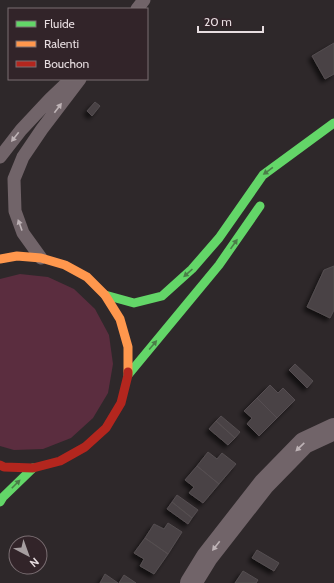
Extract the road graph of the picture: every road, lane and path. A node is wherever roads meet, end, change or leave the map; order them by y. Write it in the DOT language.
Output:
graph roads {
  1 [pos="144,0"];
  2 [pos="138,8"];
  3 [pos="70,80"];
  4 [pos="79,80"];
  5 [pos="334,123"];
  6 [pos="300,148"];
  7 [pos="0,157"];
  8 [pos="286,168"];
  9 [pos="264,200"];
  10 [pos="41,258"];
  11 [pos="0,259"];
  12 [pos="105,295"];
  13 [pos="128,375"];
  14 [pos="334,429"];
  15 [pos="0,465"];
  16 [pos="32,468"];
  17 [pos="0,502"];
  18 [pos="191,583"];
  1 -- 2 [label="lane"];
  3 -- 7 [label="lane, one-way"];
  10 -- 4 [label="lane, one-way"];
  5 -- 6 [label="main road"];
  6 -- 8 [label="main road"];
  6 -- 12 [label="main road, one-way"];
  13 -- 9 [label="main road, one-way"];
  10 -- 11 [label="main road"];
  10 -- 12 [label="main road"];
  12 -- 13 [label="main road"];
  13 -- 16 [label="main road"];
  14 -- 18 [label="street, one-way"];
  15 -- 16 [label="main road"];
  17 -- 16 [label="main road, one-way"];
}
